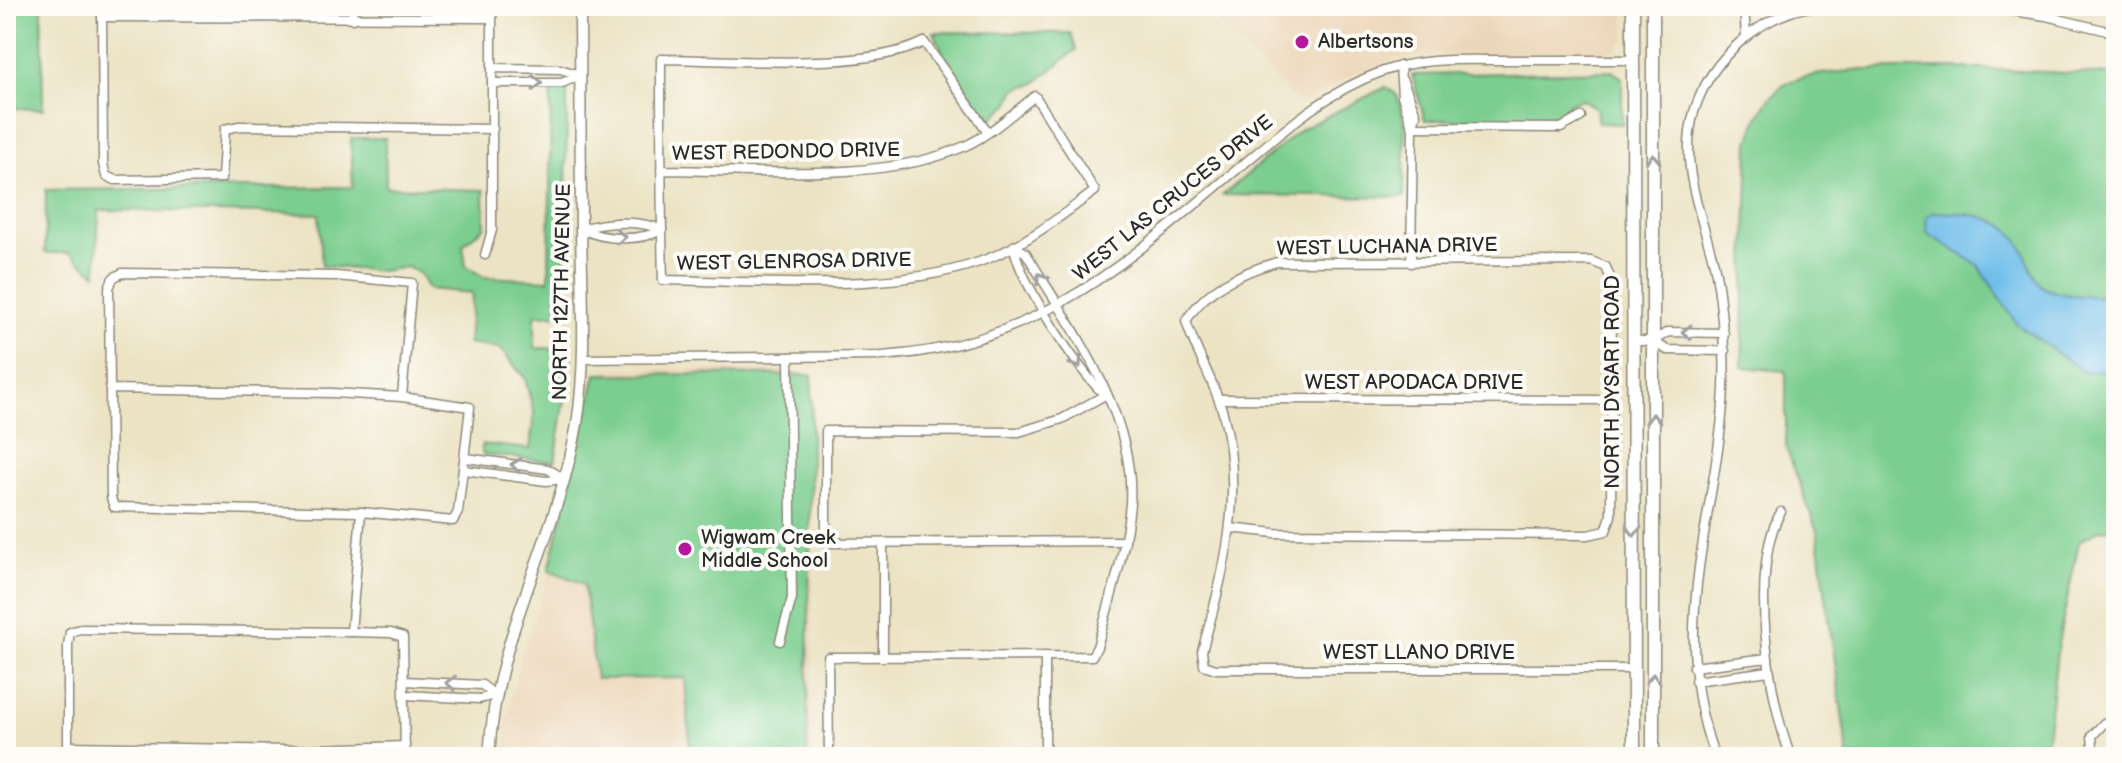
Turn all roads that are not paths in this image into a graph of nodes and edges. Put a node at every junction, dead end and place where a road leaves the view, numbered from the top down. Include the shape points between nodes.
1 (102, 6) edge
2 (352, 6) edge
3 (492, 6) edge
4 (580, 6) edge
5 (1633, 6) edge
6 (1653, 6) edge
7 (1744, 6) edge
8 (1815, 6) edge
9 (1978, 6) edge
10 (2019, 9) edge
11 (102, 17) junction
12 (492, 18) junction
13 (353, 19) junction
14 (2116, 33) edge
15 (1746, 37) junction
16 (1653, 59) junction
17 (1633, 60) junction
18 (1400, 66) junction
19 (492, 68) junction
20 (581, 75) junction
21 (492, 83) junction
22 (1581, 117) dead end
23 (1413, 127) junction
24 (493, 129) junction
25 (988, 132) junction
26 (661, 170) junction
27 (1095, 191) joint
28 (581, 229) junction
29 (662, 230) junction
30 (1014, 246) junction
31 (485, 255) dead end
32 (1411, 263) junction
33 (1057, 306) junction
34 (1046, 312) junction
35 (1724, 333) junction
36 (1633, 341) junction
37 (1653, 341) junction
38 (1725, 351) junction
39 (789, 357) junction
40 (582, 359) junction
41 (110, 389) junction
42 (1105, 395) junction
43 (402, 397) junction
44 (1219, 399) junction
45 (1610, 400) junction
46 (466, 458) junction
47 (464, 470) junction
48 (564, 479) junction
49 (361, 512) junction
50 (1781, 512) dead end
51 (1230, 528) junction
52 (1125, 541) junction
53 (883, 543) junction
54 (351, 632) junction
55 (780, 641) dead end
56 (1045, 656) junction
57 (883, 657) junction
58 (1768, 658) junction
59 (1693, 667) junction
60 (1634, 669) junction
61 (1769, 671) junction
62 (405, 681) junction
63 (1695, 681) junction
64 (405, 695) junction
65 (495, 695) junction
66 (2116, 722) edge
67 (68, 746) junction
68 (405, 746) junction
69 (68, 757) edge
70 (405, 757) edge
71 (489, 757) edge
72 (829, 757) edge
73 (1045, 757) edge
74 (1634, 757) edge
75 (1653, 757) edge
76 (1715, 757) edge
77 (1791, 757) edge
78 (2094, 757) edge

1 - 11 street
2 - 13 street
3 - 12 street
4 - 20 street, NORTH 127TH AVENUE
5 - 17 main road, NORTH DYSART ROAD
6 - 16 main road, NORTH DYSART ROAD
7 - 15 street
8 - 15 street via 1782,15
9 - 10 street
10 - 14 street
11 - 13 street
11 - 24 street via 106,176 115,180 222,178 225,129
12 - 13 street
12 - 19 street
15 - 35 street via 1722,60 1702,92 1689,140 1689,176 1714,265
16 - 17 main road
37 -> 16 main road, NORTH DYSART ROAD
17 - 18 street, WEST LAS CRUCES DRIVE via 1440,60
17 - 36 main road, NORTH DYSART ROAD
18 - 23 street
18 - 33 street, WEST LAS CRUCES DRIVE via 1328,95 1120,265
19 - 20 street via 560,69
19 - 21 street
21 -> 20 street via 562,83
20 - 28 street, NORTH 127TH AVENUE
21 - 24 street
22 - 23 street via 1561,128
23 - 32 street
24 - 31 street via 492,230
25 - 26 street, WEST REDONDO DRIVE via 938,158 899,168
25 - 26 street via 924,42 902,53 866,59 661,59
25 - 27 street, WEST REDONDO DRIVE via 1035,96
26 - 29 street
27 - 30 street, WEST GLENROSA DRIVE
28 - 29 street, WEST GLENROSA DRIVE via 597,237 647,237
28 - 40 street, NORTH 127TH AVENUE
29 - 30 street, WEST GLENROSA DRIVE via 663,280 883,281 940,274
33 -> 30 street via 1026,253
30 - 34 street via 1016,262
32 - 44 street, WEST LUCHANA DRIVE via 1277,262 1241,273 1209,295 1186,321
32 - 45 street, WEST LUCHANA DRIVE via 1591,261 1606,267 1612,283
33 - 34 street, WEST LAS CRUCES DRIVE
33 - 42 street via 1099,371
34 - 39 street, WEST LAS CRUCES DRIVE via 949,348 881,356
34 -> 42 street via 1089,382
35 -> 37 street via 1668,332
35 - 38 street
36 - 37 street
36 -> 60 main road, NORTH DYSART ROAD
37 - 38 street via 1667,350
75 -> 37 main road, NORTH DYSART ROAD
38 - 59 street via 1719,441 1692,613
39 - 40 street, WEST LAS CRUCES DRIVE
39 - 55 street via 792,598
40 - 48 street, NORTH 127TH AVENUE
41 - 43 street
41 - 43 street via 109,288 122,273 336,276 412,283
41 - 49 street via 114,507
42 - 52 street via 1127,461
42 - 53 street via 1062,419 1019,432 826,431 826,543
43 - 46 street via 470,407
44 - 45 street, WEST APODACA DRIVE
44 - 51 street via 1231,465
45 - 51 street via 1611,516 1606,531 1275,533
46 - 47 street
48 -> 46 street via 548,469
47 - 48 street
47 - 49 street via 453,521
48 - 65 street, NORTH 127TH AVENUE via 515,617
49 - 54 street
50 - 58 street via 1769,531
51 - 60 street, WEST LLANO DRIVE via 1202,651 1204,665
52 - 53 street
52 - 56 street via 1092,656
53 - 57 street
54 - 62 street via 403,637
54 - 67 street via 70,632
56 - 57 street
56 - 73 street
57 - 72 street via 828,657
58 - 59 street
58 - 61 street
59 - 63 street
60 - 74 main road, NORTH DYSART ROAD
61 - 63 street
61 - 77 street
62 - 64 street
65 -> 62 street via 482,685
63 - 76 street
64 - 65 street
64 - 68 street
65 - 71 street, NORTH 127TH AVENUE
66 - 78 street via 2104,723 2092,736
67 - 68 street
67 - 69 street
68 - 70 street

